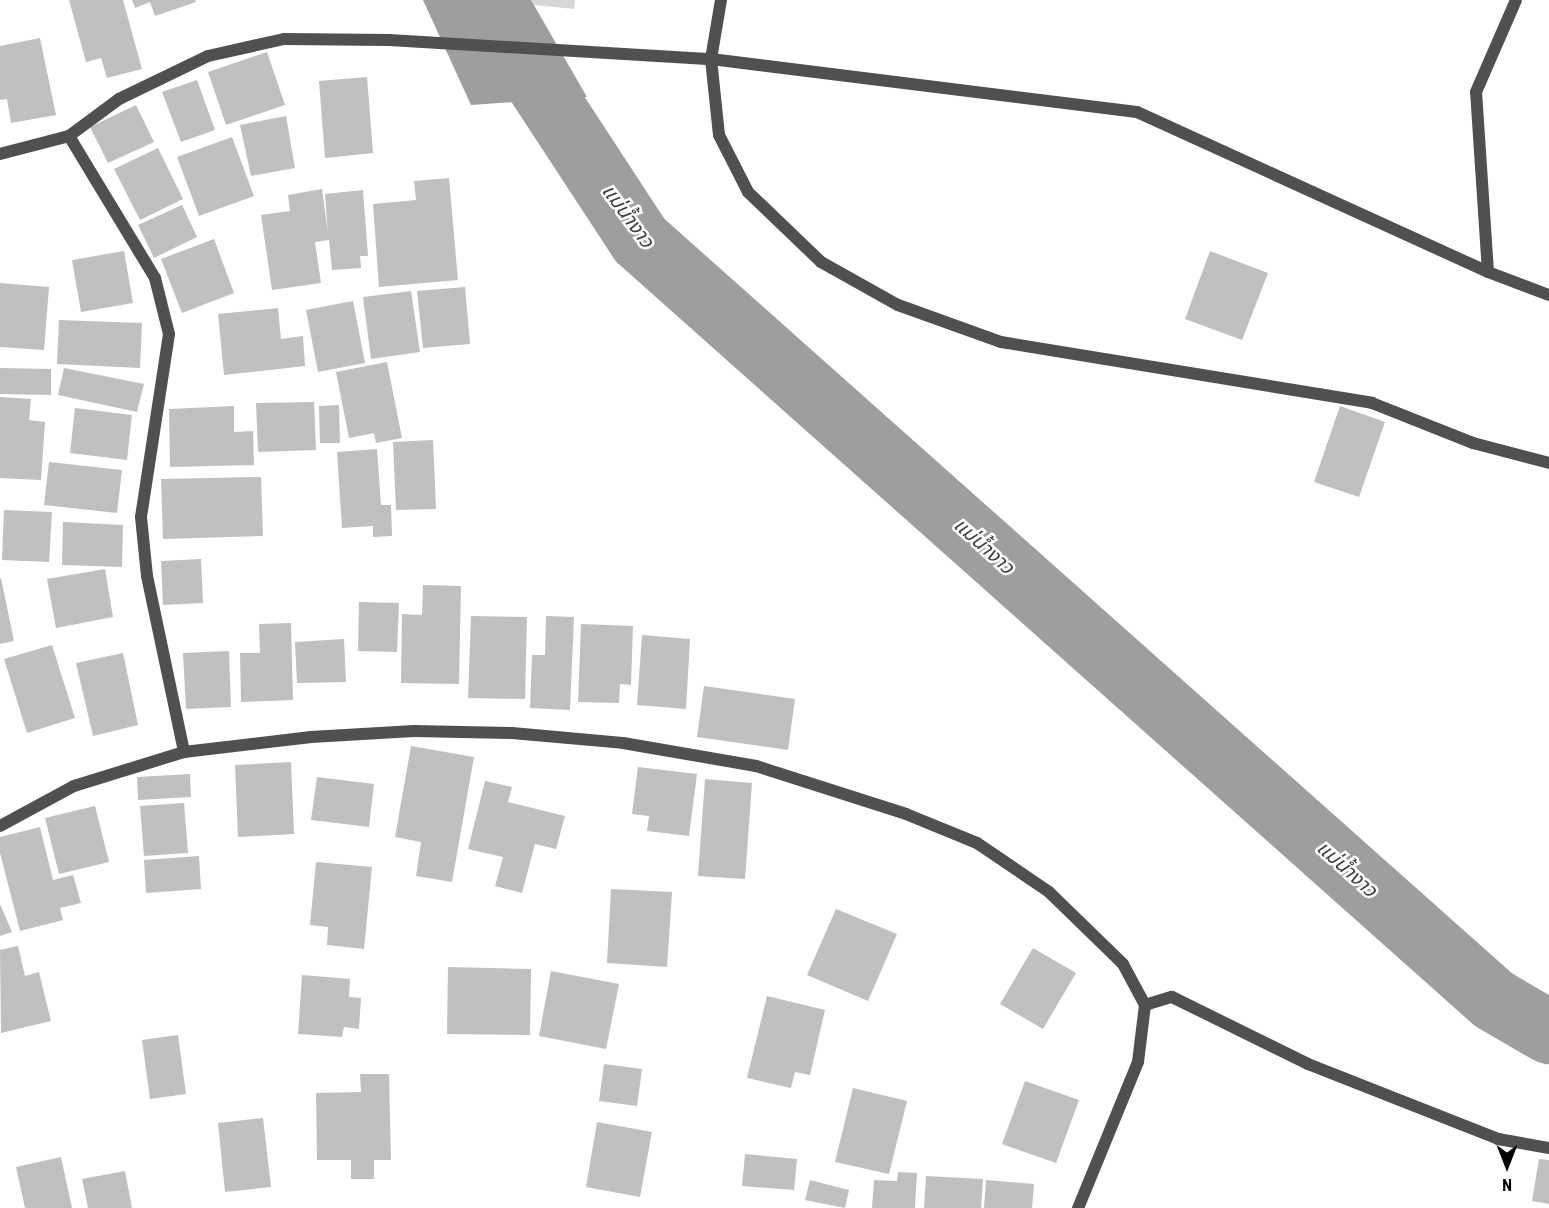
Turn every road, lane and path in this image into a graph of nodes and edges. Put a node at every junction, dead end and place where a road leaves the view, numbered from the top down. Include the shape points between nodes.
1 (721, 0) edge
2 (1516, 0) edge
3 (711, 59) junction
4 (69, 136) junction
5 (0, 154) edge
6 (1488, 272) junction
7 (1549, 295) edge
8 (1549, 463) edge
9 (184, 752) junction
10 (0, 826) edge
11 (1145, 1005) junction
12 (1549, 1148) edge
13 (1078, 1208) edge

1 - 3 street
2 - 6 street via 1476,92
3 - 4 street via 390,40 284,39 208,56 119,99
3 - 6 street via 1137,112
3 - 8 street via 720,135 748,192 821,262 898,305 1001,342 1372,403 1473,443
4 - 5 street
4 - 9 street via 155,278 169,334 141,518 147,576
6 - 7 street
9 - 10 street via 74,786
9 - 11 street via 311,737 447,732 622,743 756,766 906,814 977,843 1057,900 1123,964
11 - 12 street via 1172,997 1308,1064 1498,1139
11 - 13 street via 1138,1062

